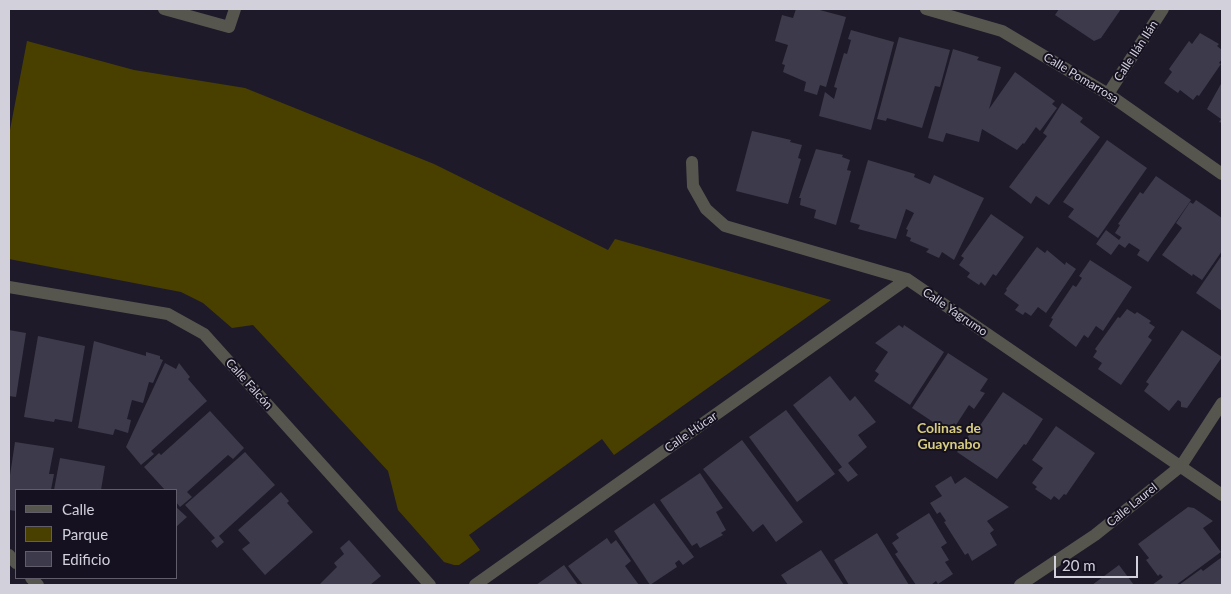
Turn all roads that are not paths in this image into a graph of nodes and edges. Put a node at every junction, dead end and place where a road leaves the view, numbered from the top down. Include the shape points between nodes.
1 (164, 9) edge
2 (235, 9) edge
3 (926, 9) edge
4 (1163, 9) edge
5 (1108, 94) junction
6 (692, 162) dead end
7 (1222, 174) edge
8 (907, 279) junction
9 (9, 287) edge
10 (1222, 403) edge
11 (1181, 466) junction
12 (1222, 494) edge
13 (430, 585) edge
14 (475, 585) edge
15 (1020, 585) edge

1 - 2 street via 229,26
3 - 5 street, Calle Pomarrosa via 1002,31
4 - 5 street, Calle Ilán Ilán
5 - 7 street, Calle Pomarrosa
6 - 8 street, Calle Yagrumo via 693,186 706,208 726,226
8 - 11 street, Calle Yagrumo
8 - 14 street, Calle Húcar
9 - 13 street, Calle Falcón via 168,314 204,334
10 - 11 street, Calle Laurel
11 - 12 street, Calle Yagrumo
11 - 15 street, Calle Laurel via 1095,535

